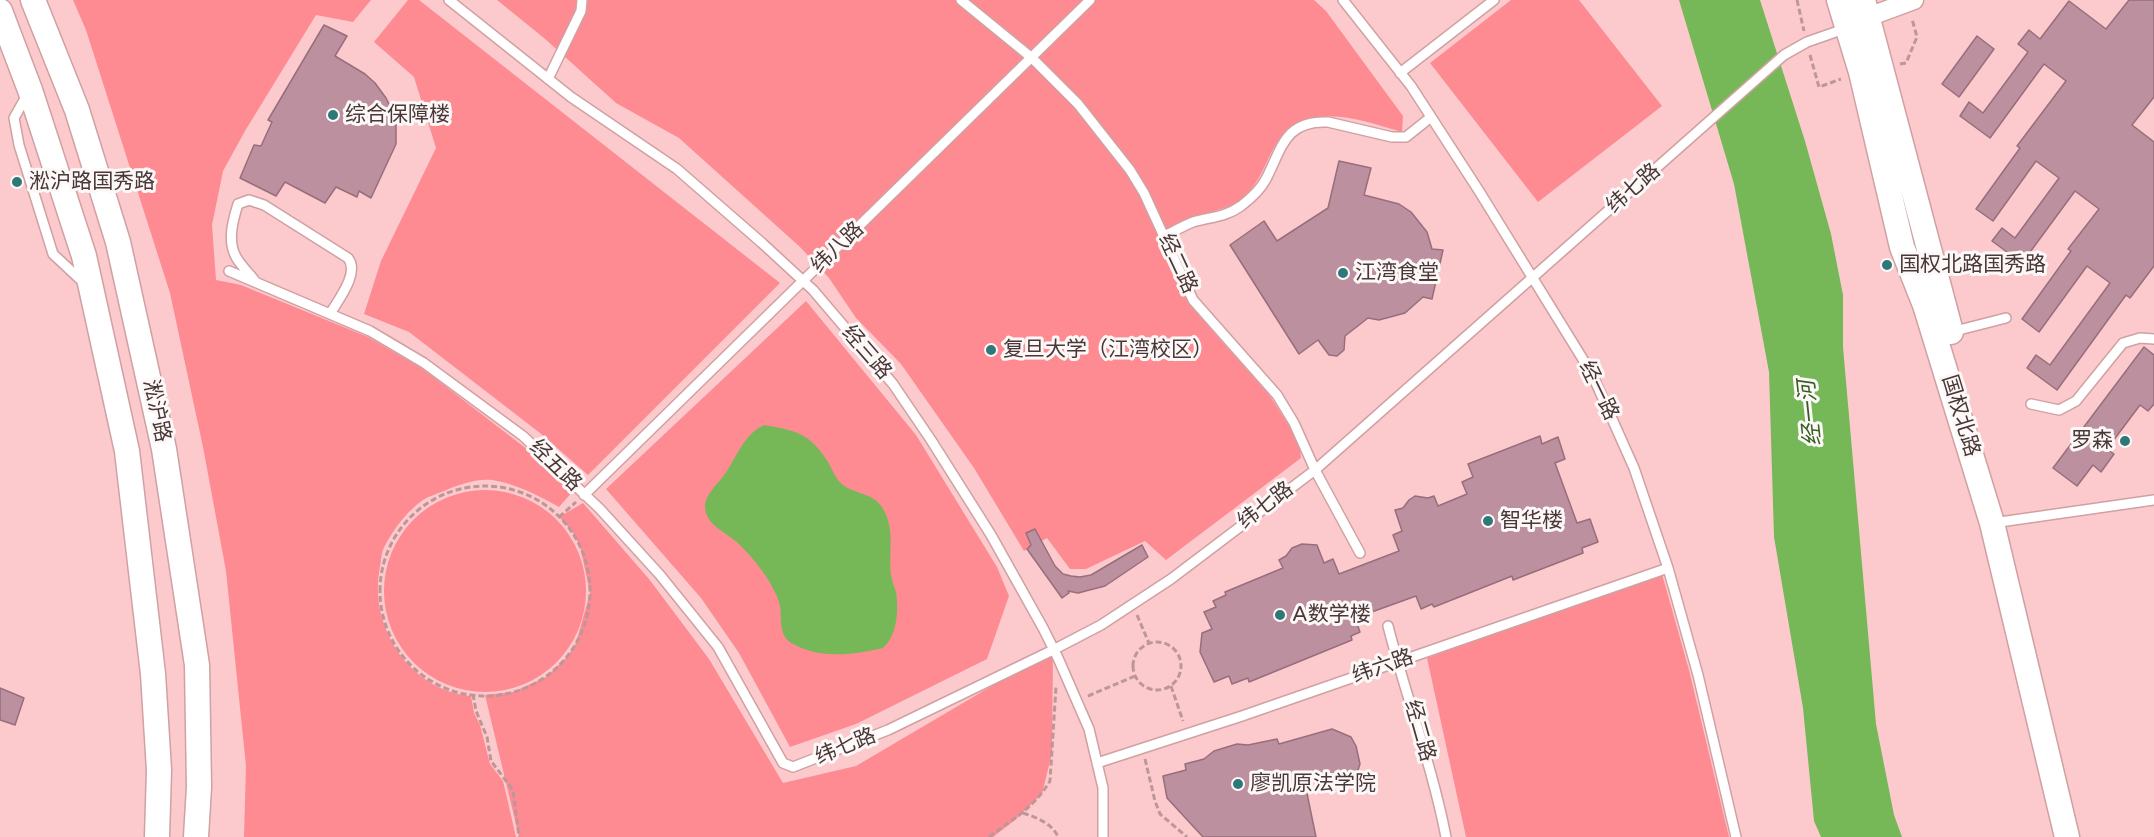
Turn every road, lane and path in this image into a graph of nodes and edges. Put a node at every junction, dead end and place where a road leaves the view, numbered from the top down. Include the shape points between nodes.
1 (33, 0) edge
2 (449, 0) edge
3 (582, 0) edge
4 (961, 0) edge
5 (1090, 0) edge
6 (1343, 0) edge
7 (1494, 0) edge
8 (1839, 0) edge
9 (1914, 0) edge
10 (1866, 8) edge
11 (0, 11) edge
12 (1847, 28) junction
13 (1032, 58) junction
14 (1400, 73) junction
15 (548, 79) junction
16 (1431, 117) junction
17 (1164, 237) junction
18 (229, 271) dead end
19 (1533, 277) junction
20 (804, 281) junction
21 (256, 283) junction
22 (330, 314) junction
23 (2006, 318) dead end
24 (1951, 332) junction
25 (2154, 339) edge
26 (2031, 404) dead end
27 (1315, 470) junction
28 (584, 495) junction
29 (2154, 500) edge
30 (559, 517) junction
31 (2000, 522) junction
32 (1360, 553) dead end
33 (1668, 568) junction
34 (1132, 604) junction
35 (1388, 626) dead end
36 (1149, 643) junction
37 (1055, 654) junction
38 (1397, 663) junction
39 (1135, 676) junction
40 (1171, 686) junction
41 (473, 694) junction
42 (1076, 701) junction
43 (1187, 734) junction
44 (1142, 749) junction
45 (1097, 763) junction
46 (788, 767) joint
47 (1023, 813) junction
48 (157, 837) edge
49 (196, 837) edge
50 (519, 837) edge
51 (989, 837) edge
52 (1058, 837) edge
53 (1103, 837) edge
54 (1187, 837) edge
55 (1446, 837) edge
56 (1736, 837) edge
57 (2067, 837) edge
58 (2081, 837) edge

1 - 49 main road, 淞沪路 via 76,110 118,242 164,449 197,664
2 - 15 lane, 经三路
3 - 15 lane via 581,11
4 - 13 lane, 经二路
5 - 13 lane, 纬八路
6 - 14 lane, 经一路
7 - 14 lane
8 - 12 main road, 国权北路
9 - 10 street
10 - 12 street
10 - 24 main road, 国权北路
11 - 48 main road, 淞沪路 via 84,256 127,451 153,674 159,771
12 - 19 lane, 纬七路 via 1784,55
12 - 31 main road, 国权北路 via 1902,247 1926,305
13 - 17 lane, 经二路 via 1078,104 1130,170
13 - 20 lane, 纬八路
14 - 16 lane, 经一路
15 - 20 lane, 经三路 via 677,169
16 - 17 lane via 1406,137 1328,122 1307,124 1284,141 1265,181 1239,208 1193,222
16 - 19 lane, 经一路
17 - 27 lane, 经二路 via 1193,300 1276,395 1294,423
18 - 21 lane, 经五路
19 - 27 lane, 纬七路
19 - 33 lane, 经一路 via 1592,374 1634,468
20 - 28 lane, 纬八路
20 - 37 lane, 经三路 via 893,384 931,440 991,535
21 - 22 lane, 经五路
21 - 22 lane via 236,257 232,239 238,204 249,200 264,205 352,262 348,283
22 - 28 lane, 经五路 via 370,331 424,363 523,436
23 - 24 lane
24 - 31 main road, 国权北路
25 - 26 lane via 2123,343 2076,401 2059,410
27 - 32 lane, 经二路
27 - 34 lane, 纬七路
28 - 30 path
28 - 46 lane, 经五路 via 660,575 718,647
29 - 31 lane
30 - 41 path via 580,546 590,593 588,612 576,643 567,657 531,686 513,692
30 - 41 path via 522,492 484,486 465,489 439,497 419,510 387,553 380,594 382,616 393,640 409,663 426,677 442,687
31 - 57 main road, 国权北路
31 - 58 main road, 国权北路
33 - 38 lane, 纬六路
33 - 56 lane, 经一路
34 - 36 path
34 - 37 lane, 纬七路
35 - 38 lane, 经二路
36 - 39 path via 1133,661
36 - 40 path via 1169,645 1179,658 1180,673
37 - 42 lane, 经三路
37 - 46 lane, 纬七路 via 888,730
37 - 47 path via 1050,781
38 - 43 lane, 纬六路
38 - 55 lane, 经二路 via 1438,797
39 - 40 path via 1146,688 1158,691
39 - 42 path
40 - 43 path
41 - 50 path via 491,761 513,790
42 - 45 lane, 经三路 via 1089,729
43 - 44 lane, 纬六路
44 - 45 lane, 纬六路
44 - 54 path via 1160,813
45 - 53 lane, 经三路 via 1103,788
47 - 51 path
47 - 52 path via 1043,821

